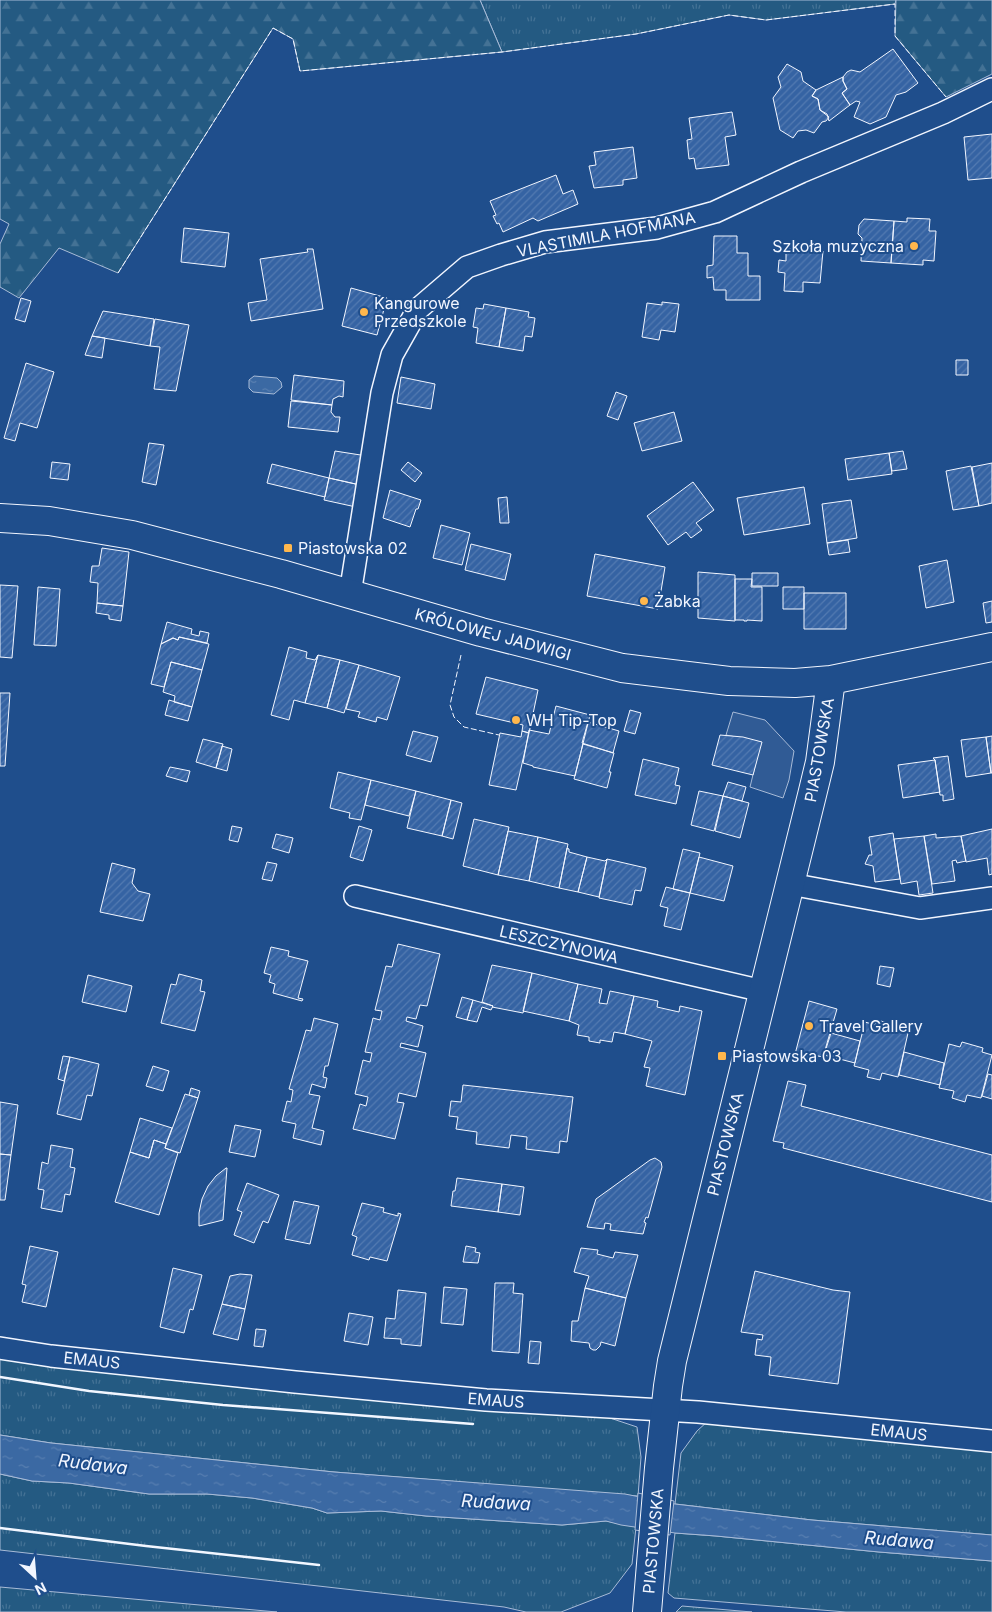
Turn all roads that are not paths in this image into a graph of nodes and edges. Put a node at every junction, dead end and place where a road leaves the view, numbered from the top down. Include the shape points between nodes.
1 (992, 89) edge
2 (0, 518) edge
3 (350, 594) junction
4 (992, 647) edge
5 (831, 680) junction
6 (790, 884) junction
7 (355, 896) dead end
8 (992, 898) edge
9 (764, 991) junction
10 (0, 1348) edge
11 (665, 1410) junction
12 (992, 1441) edge
13 (647, 1612) edge

1 - 3 street, VLASTIMILA HOFMANA via 715,212 657,228 544,242 466,267 418,309 392,355 382,393
2 - 3 street, KRÓLOWEJ JADWIGI via 132,535
3 - 5 street, KRÓLOWEJ JADWIGI via 622,668 761,683
4 - 5 street, KRÓLOWEJ JADWIGI
5 - 6 street, PIASTOWSKA via 820,762
6 - 8 street via 920,908
6 - 9 street, PIASTOWSKA
7 - 9 street, LESZCZYNOWA
9 - 11 street, PIASTOWSKA via 682,1314
10 - 11 street, EMAUS via 410,1393
11 - 12 street, EMAUS
11 - 13 street, PIASTOWSKA

